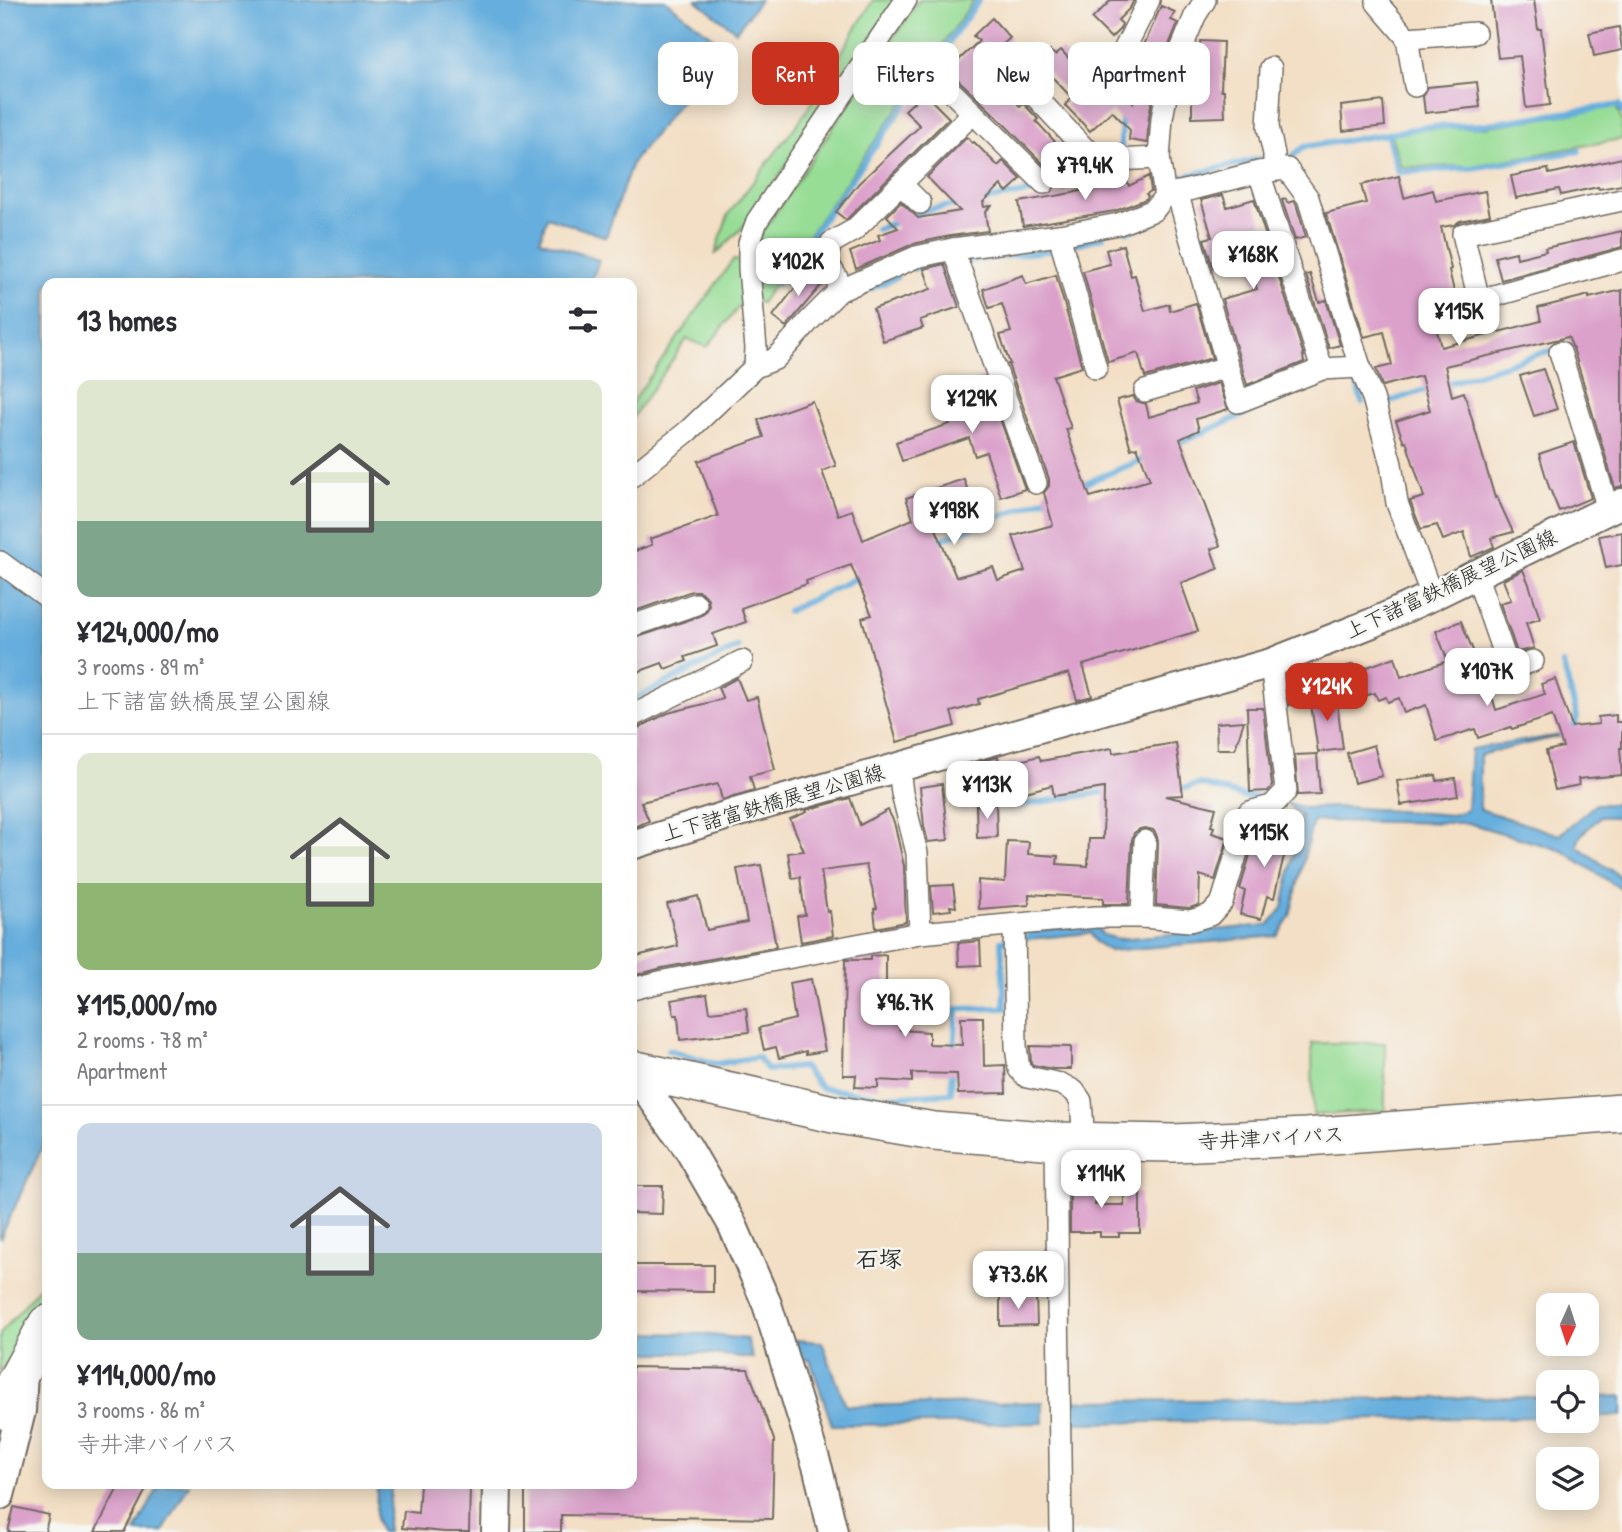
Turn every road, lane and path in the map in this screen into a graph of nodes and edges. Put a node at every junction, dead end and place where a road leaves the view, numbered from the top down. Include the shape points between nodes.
1 (906, 0) edge
2 (1149, 0) edge
3 (1205, 0) edge
4 (1377, 0) edge
5 (1475, 33) dead end
6 (1407, 38) junction
7 (1128, 42) edge
8 (1184, 42) edge
9 (1271, 68) dead end
10 (1415, 86) dead end
11 (959, 99) edge
12 (1043, 105) edge
13 (1164, 105) edge
14 (974, 113) junction
15 (1159, 158) junction
16 (1269, 165) junction
17 (1044, 183) dead end
18 (901, 184) junction
19 (1171, 194) junction
20 (1622, 200) edge
21 (920, 203) dead end
22 (1061, 245) junction
23 (956, 257) junction
24 (1622, 260) edge
25 (839, 291) junction
26 (1560, 352) dead end
27 (755, 367) junction
28 (1227, 367) junction
29 (1360, 367) junction
30 (1096, 368) dead end
31 (1322, 369) junction
32 (1145, 391) dead end
33 (637, 472) edge
34 (1036, 484) dead end
35 (1615, 506) edge
36 (0, 562) edge
37 (1476, 574) junction
38 (42, 593) edge
39 (1432, 596) junction
40 (695, 604) dead end
41 (637, 624) edge
42 (743, 661) dead end
43 (1533, 661) dead end
44 (1271, 663) junction
45 (1509, 669) junction
46 (1487, 676) dead end
47 (637, 714) edge
48 (899, 768) junction
49 (1145, 841) dead end
50 (637, 843) edge
51 (1142, 917) junction
52 (1014, 925) junction
53 (920, 933) junction
54 (637, 988) edge
55 (637, 1071) edge
56 (637, 1077) edge
57 (1622, 1113) edge
58 (1070, 1142) junction
59 (42, 1333) edge
60 (24, 1365) junction
61 (0, 1410) edge
62 (497, 1489) edge
63 (0, 1495) edge
64 (496, 1532) edge
65 (833, 1532) edge
66 (1061, 1532) edge

1 - 27 street via 757,221 749,243
2 - 7 street
3 - 8 street
4 - 6 street
5 - 6 street
6 - 10 street
9 - 16 street
11 - 14 street
12 - 15 street via 1098,158
13 - 15 street
14 - 17 street
14 - 18 street
15 - 19 street
16 - 19 street
16 - 29 street via 1287,169 1308,198
16 - 31 street
18 - 21 street
18 - 25 street via 854,230 831,243 826,260
19 - 22 street via 1154,209
19 - 28 street
20 - 24 street via 1463,234 1479,300
22 - 23 street
22 - 30 street
23 - 25 street via 916,257
23 - 34 street
25 - 27 street via 775,359
26 - 35 street
27 - 33 street
28 - 31 street via 1238,402
28 - 32 street
29 - 31 street
29 - 39 street via 1391,464 1397,503
35 - 37 street, 上下諸富鉄橋展望公園線
36 - 38 street
37 - 39 street, 上下諸富鉄橋展望公園線
37 - 45 street
39 - 44 street, 上下諸富鉄橋展望公園線
40 - 41 street
42 - 47 street
43 - 45 street
44 - 48 street, 上下諸富鉄橋展望公園線
44 - 51 street via 1286,791 1272,806 1250,812 1222,902 1210,915 1190,921
45 - 46 street
48 - 50 street, 上下諸富鉄橋展望公園線
48 - 53 street via 917,853
49 - 51 street
51 - 52 street
52 - 53 street
52 - 58 street via 1019,1069 1027,1077 1061,1084 1081,1101
53 - 54 street
55 - 58 highway, 寺井津バイパス via 934,1131
56 - 65 street via 688,1148 732,1224 767,1304
57 - 58 highway, 寺井津バイパス via 1306,1137
58 - 66 street
59 - 60 highway
60 - 61 highway
60 - 63 street via 21,1411
62 - 64 street

